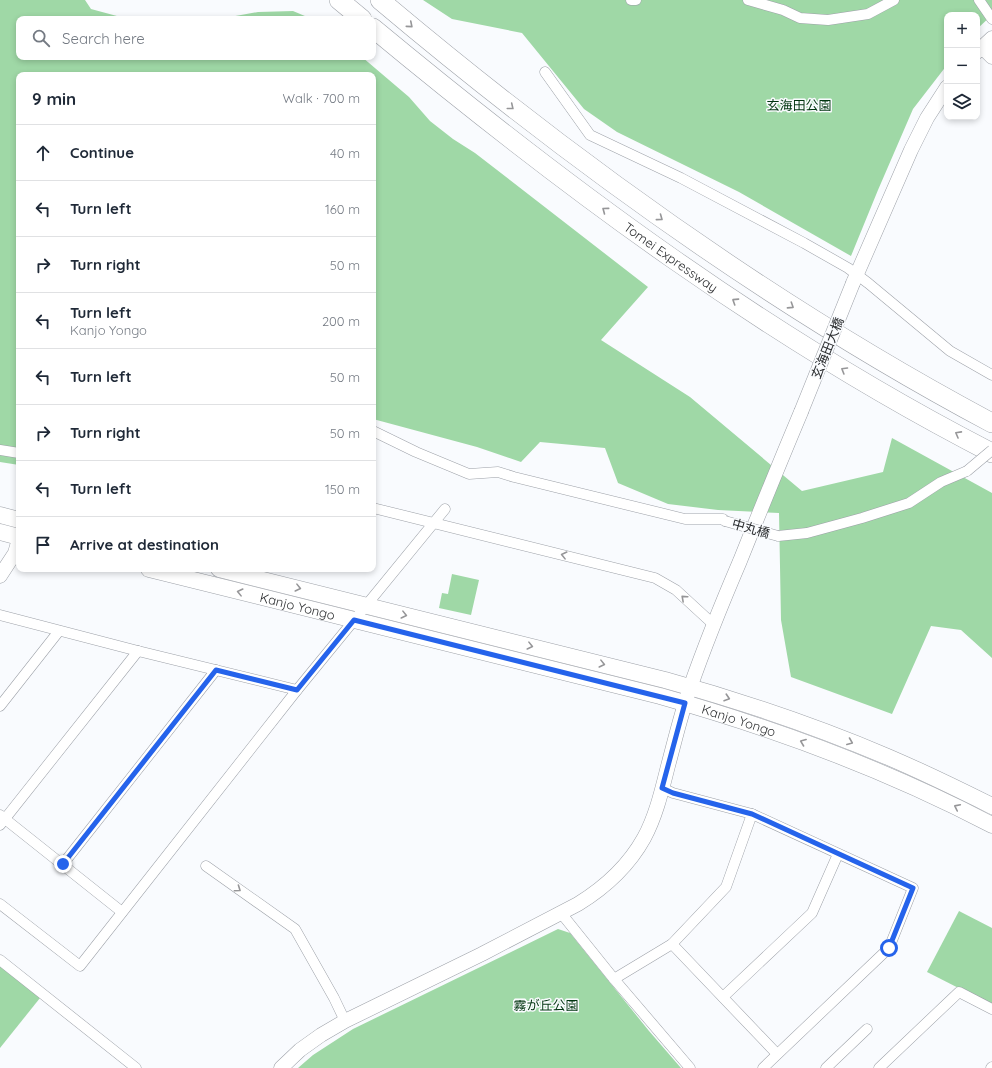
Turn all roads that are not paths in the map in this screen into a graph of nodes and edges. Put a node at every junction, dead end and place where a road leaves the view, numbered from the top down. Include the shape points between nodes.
1 (339, 0) edge
2 (380, 0) edge
3 (631, 0) edge
4 (636, 0) edge
5 (748, 0) edge
6 (894, 0) edge
7 (979, 0) edge
8 (358, 16) edge
9 (992, 19) edge
10 (376, 30) edge
11 (545, 72) dead end
12 (944, 92) edge
13 (855, 279) junction
14 (992, 375) edge
15 (992, 423) edge
16 (376, 432) edge
17 (0, 450) edge
18 (992, 451) edge
19 (16, 453) edge
20 (376, 509) edge
21 (445, 509) dead end
22 (0, 515) edge
23 (16, 519) edge
24 (433, 523) junction
25 (0, 532) edge
26 (16, 537) edge
27 (16, 549) edge
28 (161, 572) edge
29 (231, 572) edge
30 (0, 576) edge
31 (366, 605) junction
32 (0, 615) edge
33 (354, 620) junction
34 (713, 624) junction
35 (60, 631) junction
36 (138, 651) junction
37 (216, 670) junction
38 (690, 687) junction
39 (297, 690) junction
40 (685, 703) junction
41 (0, 706) edge
42 (662, 788) junction
43 (992, 806) edge
44 (752, 814) junction
45 (2, 820) edge
46 (992, 825) edge
47 (838, 854) junction
48 (63, 864) junction
49 (206, 866) dead end
50 (0, 904) edge
51 (122, 912) junction
52 (561, 913) junction
53 (672, 944) junction
54 (0, 960) edge
55 (614, 980) junction
56 (723, 997) junction
57 (992, 1009) edge
58 (345, 1021) junction
59 (867, 1029) dead end
60 (777, 1054) junction
61 (885, 1066) edge
62 (136, 1068) edge
63 (281, 1068) edge
64 (690, 1068) edge
65 (763, 1068) edge
66 (826, 1068) edge

1 - 8 highway
2 -> 15 highway, Tomei Expressway via 519,114 674,228 819,324
3 - 4 street
5 - 6 street via 800,18 828,20 868,14
7 - 9 street
18 -> 10 highway, Tomei Expressway via 879,391 795,341 709,284 526,151
11 - 13 street via 590,135 681,178 804,243
12 - 13 street, 玄海田大橋 via 911,150
13 - 14 street via 950,350
13 - 34 street, 玄海田大橋, bridge
16 - 18 street, 中丸橋, bridge via 467,478 498,472 685,519 723,519 778,536 807,533 909,503 941,482 967,471
17 - 19 street
20 - 24 street
21 - 24 street
22 - 23 main road
24 - 31 street
34 -> 24 street via 676,590 656,578
25 - 26 main road
27 - 30 street
33 -> 28 main road, Kanjo Yongo
29 -> 31 main road, Kanjo Yongo
31 - 33 street
31 -> 38 main road, Kanjo Yongo
32 - 35 street
33 - 39 street
33 - 40 main road, Kanjo Yongo
34 - 38 street, 玄海田大橋
35 - 36 street
35 - 41 street
36 - 37 street
36 - 45 street
37 - 39 street
37 - 48 street
38 - 40 street, 玄海田大橋
38 -> 43 main road, Kanjo Yongo via 803,724 888,757
39 - 51 street
40 - 42 street, 玄海田大橋
46 -> 40 main road, Kanjo Yongo via 883,773 794,739
42 - 44 street
42 - 52 street, 玄海田大橋 via 644,838 633,855 592,895
44 - 47 street
44 - 53 street via 726,887
45 - 48 street
47 - 56 street via 812,913
47 - 60 street via 913,888 889,948
48 - 51 street
49 -> 58 street via 294,929
50 - 51 street via 80,966
52 - 55 street
52 - 58 street, 玄海田大橋
53 - 55 street
53 - 56 street
54 - 62 street
55 - 64 street
56 - 60 street
57 - 61 street via 959,992
58 - 63 street, 玄海田大橋 via 300,1050
59 - 66 street
60 - 65 street

